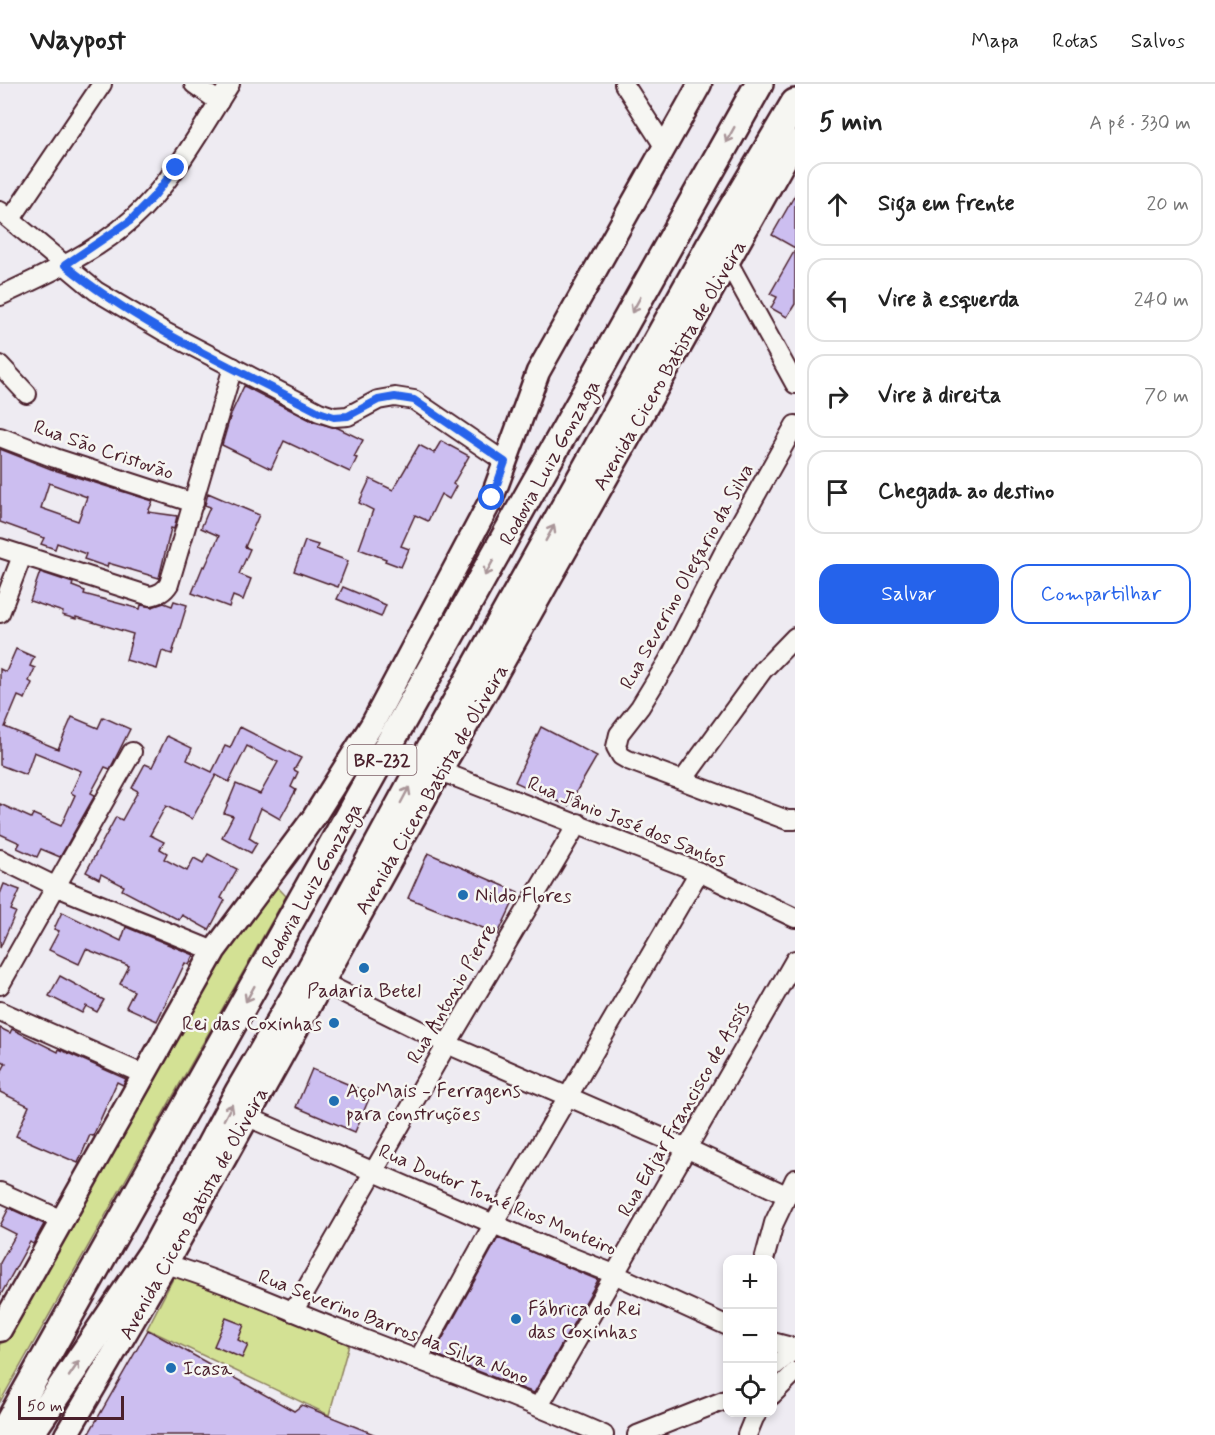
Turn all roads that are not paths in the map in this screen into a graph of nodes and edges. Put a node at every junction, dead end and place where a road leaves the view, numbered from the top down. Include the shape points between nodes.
1 (102, 84) edge
2 (194, 84) edge
3 (230, 84) edge
4 (624, 84) edge
5 (700, 84) edge
6 (759, 84) edge
7 (219, 102) junction
8 (795, 103) edge
9 (795, 142) edge
10 (664, 146) junction
11 (6, 215) edge
12 (728, 262) junction
13 (65, 265) junction
14 (0, 296) edge
15 (0, 365) edge
16 (233, 367) junction
17 (795, 384) edge
18 (27, 393) dead end
19 (795, 424) edge
20 (0, 437) edge
21 (505, 462) junction
22 (194, 503) junction
23 (0, 548) edge
24 (22, 556) junction
25 (0, 613) edge
26 (795, 637) edge
27 (132, 752) dead end
28 (440, 771) junction
29 (683, 780) junction
30 (795, 820) edge
31 (578, 823) junction
32 (0, 860) edge
33 (699, 872) junction
34 (57, 887) junction
35 (795, 918) edge
36 (214, 951) junction
37 (795, 960) edge
38 (322, 982) junction
39 (0, 985) edge
40 (0, 1011) edge
41 (447, 1044) junction
42 (145, 1075) junction
43 (569, 1096) junction
44 (248, 1117) junction
45 (686, 1148) junction
46 (375, 1171) junction
47 (790, 1187) edge
48 (0, 1192) edge
49 (62, 1220) junction
50 (494, 1223) junction
51 (765, 1255) edge
52 (166, 1263) junction
53 (614, 1274) junction
54 (293, 1312) junction
55 (723, 1324) edge
56 (0, 1330) edge
57 (777, 1344) edge
58 (795, 1349) edge
59 (418, 1360) junction
60 (777, 1364) edge
61 (795, 1372) edge
62 (777, 1390) edge
63 (723, 1401) edge
64 (539, 1406) junction
65 (754, 1417) edge
66 (2, 1435) edge
67 (29, 1435) edge
68 (66, 1435) edge
69 (604, 1435) edge
70 (637, 1435) edge
71 (747, 1435) edge

1 - 11 street
2 - 7 street
3 - 7 street
4 - 10 street
5 - 10 main road
6 -> 66 highway, Rodovia Luiz Gonzaga / BR-232
7 - 13 street via 154,196 130,221
67 -> 8 highway, Rodovia Luiz Gonzaga / BR-232 via 155,1249 709,248
9 - 12 main road, Avenida Cicero Batista de Oliveira
10 - 21 main road via 538,372
11 - 13 street
12 - 17 street
12 - 28 main road, Avenida Cicero Batista de Oliveira
13 - 14 street
13 - 16 street via 96,291
15 - 18 street
16 - 21 street via 334,417 348,416 378,400 414,400
16 - 22 street
19 - 29 street, Rua Severino Olegario da Silva via 668,661 619,734 616,747 621,756
20 - 22 street, Rua São Cristovão
21 - 36 main road via 492,498 373,723 314,817
22 - 24 street via 169,584 165,591 150,596
23 - 24 street
24 - 25 street
26 - 29 street via 763,670
27 - 34 street
28 - 31 street, Rua Jânio José dos Santos
28 - 38 main road, Avenida Cicero Batista de Oliveira
29 - 30 street
31 - 33 street, Rua Jânio José dos Santos
31 - 41 street, Rua Antonio Pierre
32 - 34 street
33 - 35 street, Rua Jânio José dos Santos
33 - 43 street
34 - 36 street
34 - 39 street
36 - 42 main road
37 - 45 street, Rua Edjar Francisco de Assis
38 - 41 street
38 - 44 main road, Avenida Cicero Batista de Oliveira
40 - 42 street
41 - 43 street
41 - 46 street, Rua Antonio Pierre
42 - 49 main road
43 - 45 street
43 - 50 street
44 - 46 street, Rua Doutor Tomé Rios Monteiro
44 - 52 main road, Avenida Cicero Batista de Oliveira
45 - 47 street
45 - 53 street, Rua Edjar Francisco de Assis
46 - 50 street, Rua Doutor Tomé Rios Monteiro
46 - 54 street, Rua Antonio Pierre
47 - 51 street
48 - 49 street
49 - 56 main road
50 - 53 street, Rua Doutor Tomé Rios Monteiro
50 - 59 street
52 - 54 street, Rua Severino Barros da Silva Nono
52 - 68 main road, Avenida Cicero Batista de Oliveira
53 - 55 street, Rua Doutor Tomé Rios Monteiro
53 - 64 street, Rua Edjar Francisco de Assis
54 - 59 street, Rua Severino Barros da Silva Nono
57 - 58 street
58 - 60 street
59 - 64 street, Rua Severino Barros da Silva Nono
61 - 62 street
63 - 70 street
64 - 69 street, Rua Severino Barros da Silva Nono
65 - 71 street

